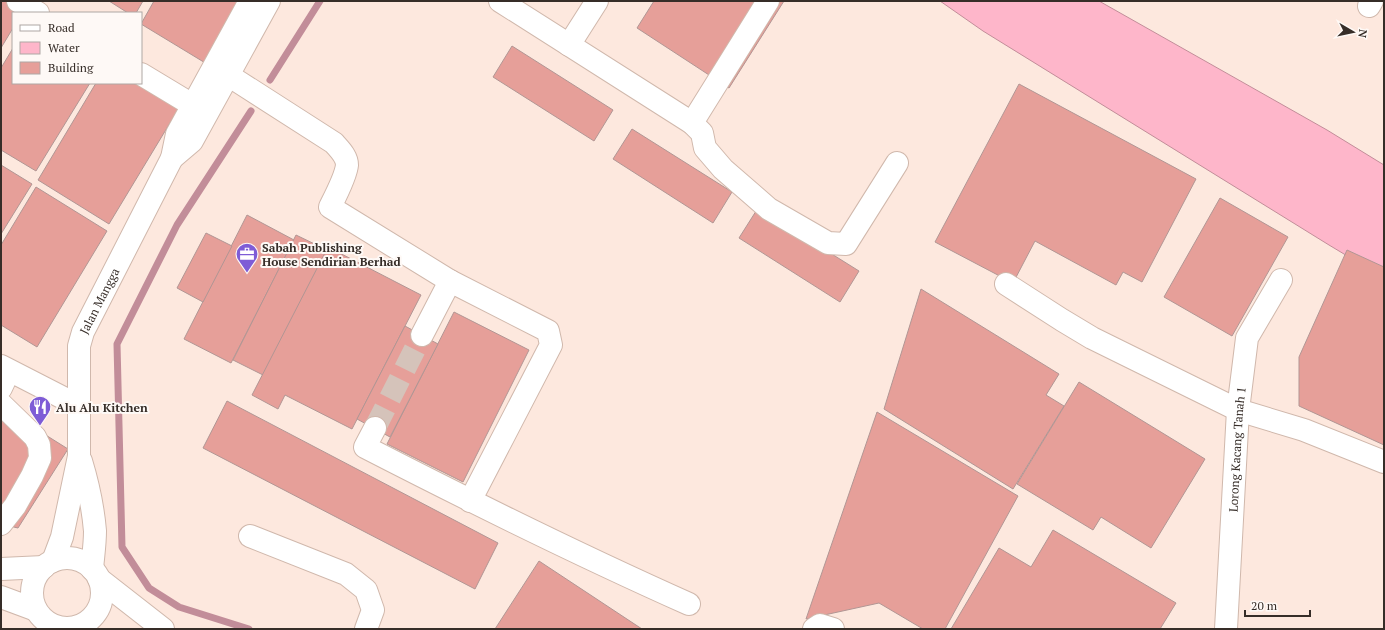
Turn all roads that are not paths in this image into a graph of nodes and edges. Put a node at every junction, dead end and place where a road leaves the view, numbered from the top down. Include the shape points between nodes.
1 (18, 1) edge
2 (269, 1) edge
3 (500, 1) edge
4 (597, 1) edge
5 (768, 1) edge
6 (249, 2) edge
7 (36, 12) edge
8 (569, 45) junction
9 (142, 75) edge
10 (228, 76) junction
11 (200, 110) junction
12 (692, 122) junction
13 (897, 163) dead end
14 (1281, 280) dead end
15 (450, 281) junction
16 (1006, 284) dead end
17 (422, 336) tunnel mouth
18 (4, 375) edge
19 (1, 404) edge
20 (80, 406) junction
21 (1238, 410) junction
22 (375, 428) tunnel mouth
23 (79, 456) junction
24 (1384, 462) edge
25 (470, 501) junction
26 (1, 524) edge
27 (250, 536) dead end
28 (48, 564) junction
29 (1, 568) edge
30 (96, 574) junction
31 (1, 597) edge
32 (689, 604) dead end
33 (36, 610) junction
34 (70, 629) edge
35 (163, 629) edge
36 (366, 629) edge
37 (814, 629) edge
38 (833, 629) edge
39 (1226, 629) edge

1 - 7 street
2 - 10 street, Jalan Mangga
3 - 8 street
4 - 8 street
5 - 12 street
6 - 11 street, Jalan Mangga
8 - 12 street
9 - 11 street
10 - 11 street, Jalan Mangga
10 - 15 street via 334,143 342,151 347,165 330,207
11 - 20 street, Jalan Mangga via 178,134 172,158 84,332 79,346
12 - 13 street via 702,133 705,148 723,169 769,209 828,243 846,244
14 - 21 street, Lorong Kacang Tanah 1 via 1247,338
15 - 17 street
15 - 25 street via 548,331 551,344
16 - 21 street via 1092,338
18 - 20 street
19 - 26 street via 35,437 39,445 40,458 15,506
20 - 23 street, Jalan Mangga
21 - 24 street via 1304,430
21 - 39 street, Lorong Kacang Tanah 1
22 - 25 street via 365,447
23 - 28 street, Jalan Mangga via 62,537
23 - 30 street, Jalan Mangga via 92,507
25 - 32 street via 620,574
27 - 36 street via 346,574 366,590 373,610
28 - 29 street
28 - 30 street via 63,559 74,559 84,563
28 - 33 street via 37,576 33,587
30 - 34 street via 102,590 97,612 90,620
30 - 35 street
31 - 33 street
33 - 34 street via 50,624
37 - 38 street via 820,625

